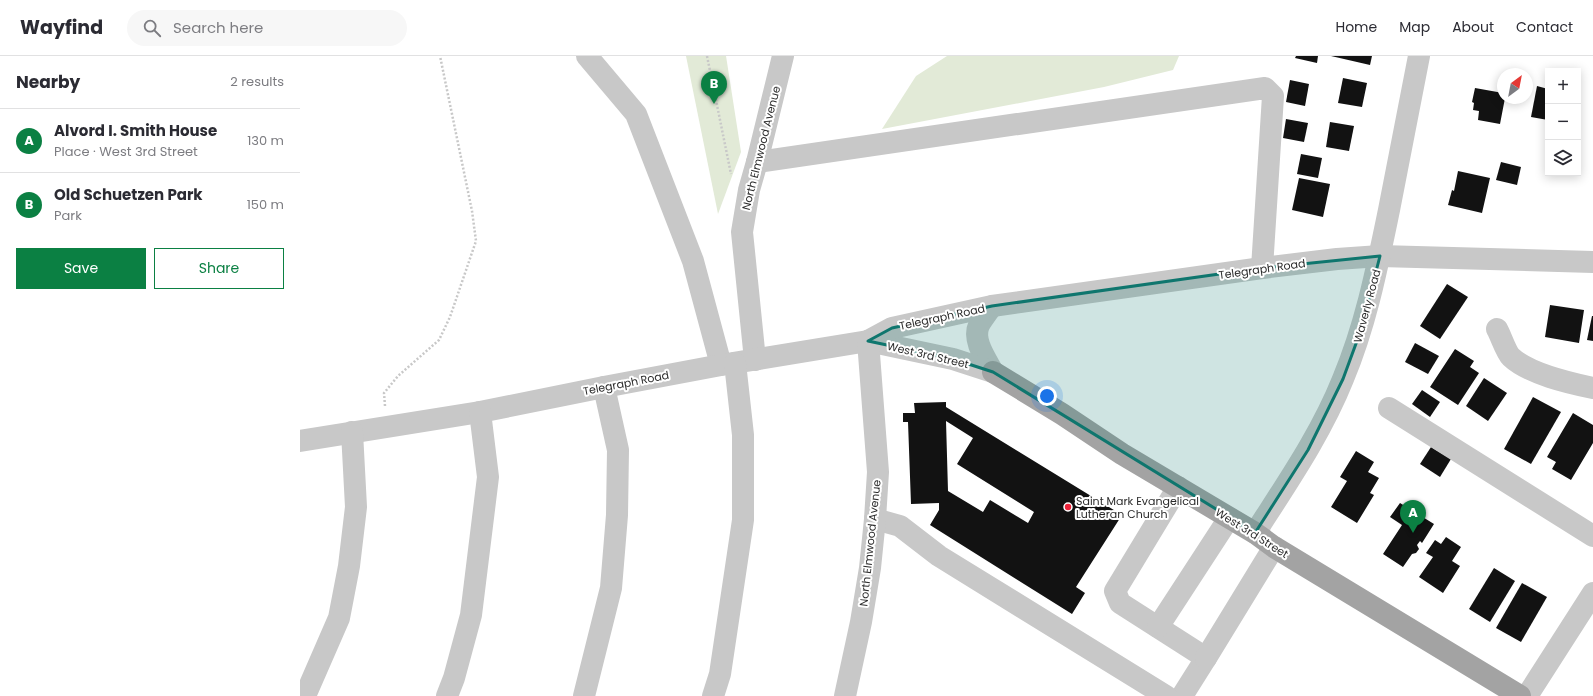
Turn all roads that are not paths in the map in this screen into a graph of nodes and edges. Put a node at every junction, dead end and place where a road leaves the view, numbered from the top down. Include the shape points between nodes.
1 (587, 56) edge
2 (783, 56) edge
3 (1419, 56) edge
4 (757, 162) junction
5 (1380, 256) junction
6 (1593, 262) edge
7 (1262, 268) junction
8 (992, 306) junction
9 (1497, 329) dead end
10 (868, 341) junction
11 (737, 363) junction
12 (993, 372) junction
13 (604, 387) junction
14 (1593, 388) edge
15 (1389, 408) dead end
16 (480, 412) junction
17 (352, 432) junction
18 (300, 441) edge
19 (1178, 487) junction
20 (1229, 518) junction
21 (875, 519) junction
22 (1255, 533) junction
23 (1593, 536) edge
24 (1274, 547) junction
25 (1593, 593) edge
26 (1158, 627) junction
27 (1206, 658) junction
28 (305, 696) edge
29 (447, 696) edge
30 (584, 696) edge
31 (713, 696) edge
32 (845, 696) edge
33 (1166, 696) edge
34 (1182, 696) edge
35 (1520, 696) edge
36 (1527, 696) edge

1 - 11 street via 636,114 693,261
2 - 4 street, North Elmwood Avenue
3 - 5 street, Waverly Road
4 - 7 street via 1265,88 1273,96
4 - 11 street, North Elmwood Avenue via 742,232
5 - 6 street, Telegraph Road
5 - 7 street, Telegraph Road
5 - 22 street, Waverly Road via 1362,330 1343,379 1308,450
7 - 8 street, Telegraph Road
8 - 10 street, Telegraph Road via 892,328
8 - 12 street via 977,333 978,342
9 - 14 street via 1510,357 1534,371
10 - 11 street, Telegraph Road
10 - 12 street, West 3rd Street via 954,359
10 - 21 street, North Elmwood Avenue via 878,472
11 - 13 street, Telegraph Road
11 - 31 street via 742,435 743,520 720,674
12 - 19 main road, West 3rd Street
13 - 16 street, Telegraph Road
13 - 30 street via 618,450 617,515 611,588
15 - 23 street
16 - 17 street, Telegraph Road
16 - 29 street via 488,477 471,615
17 - 18 street, Telegraph Road
17 - 28 street via 356,507 349,566 339,618
19 - 20 main road, West 3rd Street
19 - 26 street via 1115,591 1120,603
20 - 22 main road, West 3rd Street
20 - 26 street
21 - 32 street, North Elmwood Avenue via 862,614
21 - 33 street via 900,526 939,556
22 - 24 main road, West 3rd Street
24 - 27 street
24 - 35 main road, West 3rd Street
25 - 36 street
26 - 27 street
27 - 34 street

